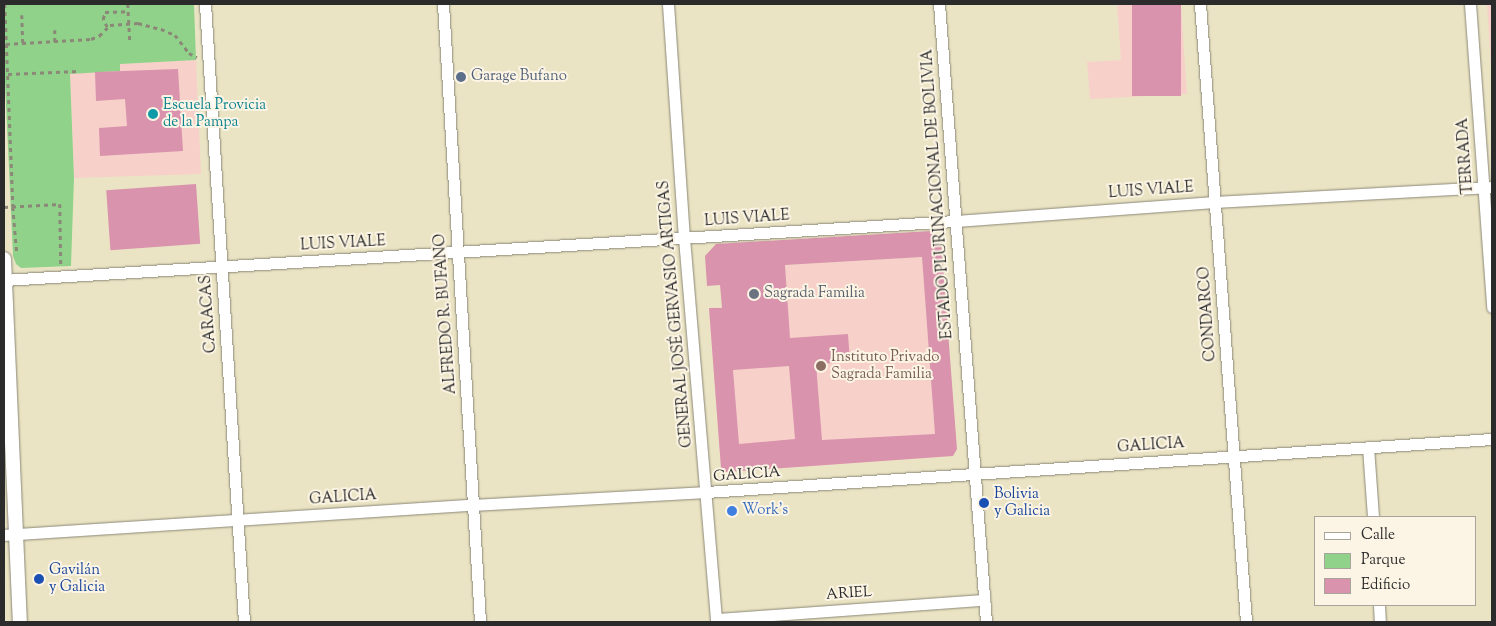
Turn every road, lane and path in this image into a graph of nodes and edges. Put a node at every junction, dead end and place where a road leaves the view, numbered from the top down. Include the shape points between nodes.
1 (5, 4) edge
2 (128, 4) edge
3 (205, 4) edge
4 (443, 4) edge
5 (668, 4) edge
6 (939, 4) edge
7 (1200, 4) edge
8 (1470, 4) edge
9 (129, 11) junction
10 (22, 15) dead end
11 (129, 23) junction
12 (107, 27) junction
13 (55, 30) dead end
14 (55, 42) junction
15 (130, 42) dead end
16 (23, 43) junction
17 (6, 44) junction
18 (208, 58) junction
19 (78, 71) dead end
20 (8, 74) junction
21 (1488, 187) edge
22 (1214, 202) junction
23 (13, 206) junction
24 (4, 207) edge
25 (956, 221) junction
26 (684, 238) junction
27 (457, 252) junction
28 (4, 259) edge
29 (220, 266) junction
30 (61, 276) junction
31 (19, 278) junction
32 (4, 280) edge
33 (1492, 307) edge
34 (1492, 439) edge
35 (1368, 447) junction
36 (1233, 456) junction
37 (974, 474) junction
38 (706, 492) junction
39 (473, 505) junction
40 (1373, 516) edge
41 (238, 520) junction
42 (10, 535) edge
43 (984, 600) junction
44 (1379, 606) edge
45 (716, 620) edge
46 (20, 622) edge
47 (244, 622) edge
48 (480, 622) edge
49 (986, 622) edge
50 (1246, 622) edge
51 (1380, 622) edge

1 - 17 path
2 - 9 path
3 - 18 street, CARACAS
4 - 27 street, ALFREDO R. BUFANO
5 - 26 street, GENERAL JOSÉ GERVASIO ARTIGAS
6 - 25 street, ESTADO PLURINACIONAL DE BOLIVIA
7 - 22 street, CONDARCO
8 - 21 street, TERRADA
9 - 11 path
9 - 12 path via 105,12 103,19
10 - 16 path
11 - 12 path
11 - 15 path
11 - 18 path via 176,35 189,53
12 - 14 path via 91,39
13 - 14 path
14 - 16 path
16 - 17 path
17 - 20 path
18 - 29 street, CARACAS
19 - 20 path
20 - 23 path
21 - 22 street, LUIS VIALE
21 - 33 street, TERRADA
22 - 25 street, LUIS VIALE
22 - 36 street, CONDARCO
23 - 24 path
23 - 30 path via 60,204
23 - 31 path
25 - 26 street, LUIS VIALE
25 - 37 street, ESTADO PLURINACIONAL DE BOLIVIA
26 - 27 street, LUIS VIALE
26 - 38 street, GENERAL JOSÉ GERVASIO ARTIGAS
27 - 29 street, LUIS VIALE
27 - 39 street, ALFREDO R. BUFANO
28 - 32 street
29 - 30 street, LUIS VIALE
29 - 41 street, CARACAS
30 - 31 street, LUIS VIALE
31 - 32 street, LUIS VIALE
32 - 42 street
34 - 35 street, GALICIA
35 - 36 street, GALICIA
35 - 40 street
36 - 37 street, GALICIA
36 - 50 street, CONDARCO
37 - 38 street, GALICIA
37 - 43 street, ESTADO PLURINACIONAL DE BOLIVIA
38 - 39 street, GALICIA
38 - 45 street, GENERAL JOSÉ GERVASIO ARTIGAS
39 - 41 street, GALICIA
39 - 48 street, ALFREDO R. BUFANO
41 - 42 street, GALICIA
41 - 47 street, CARACAS
42 - 46 street
43 - 45 street, ARIEL
43 - 49 street, ESTADO PLURINACIONAL DE BOLIVIA
44 - 51 street

